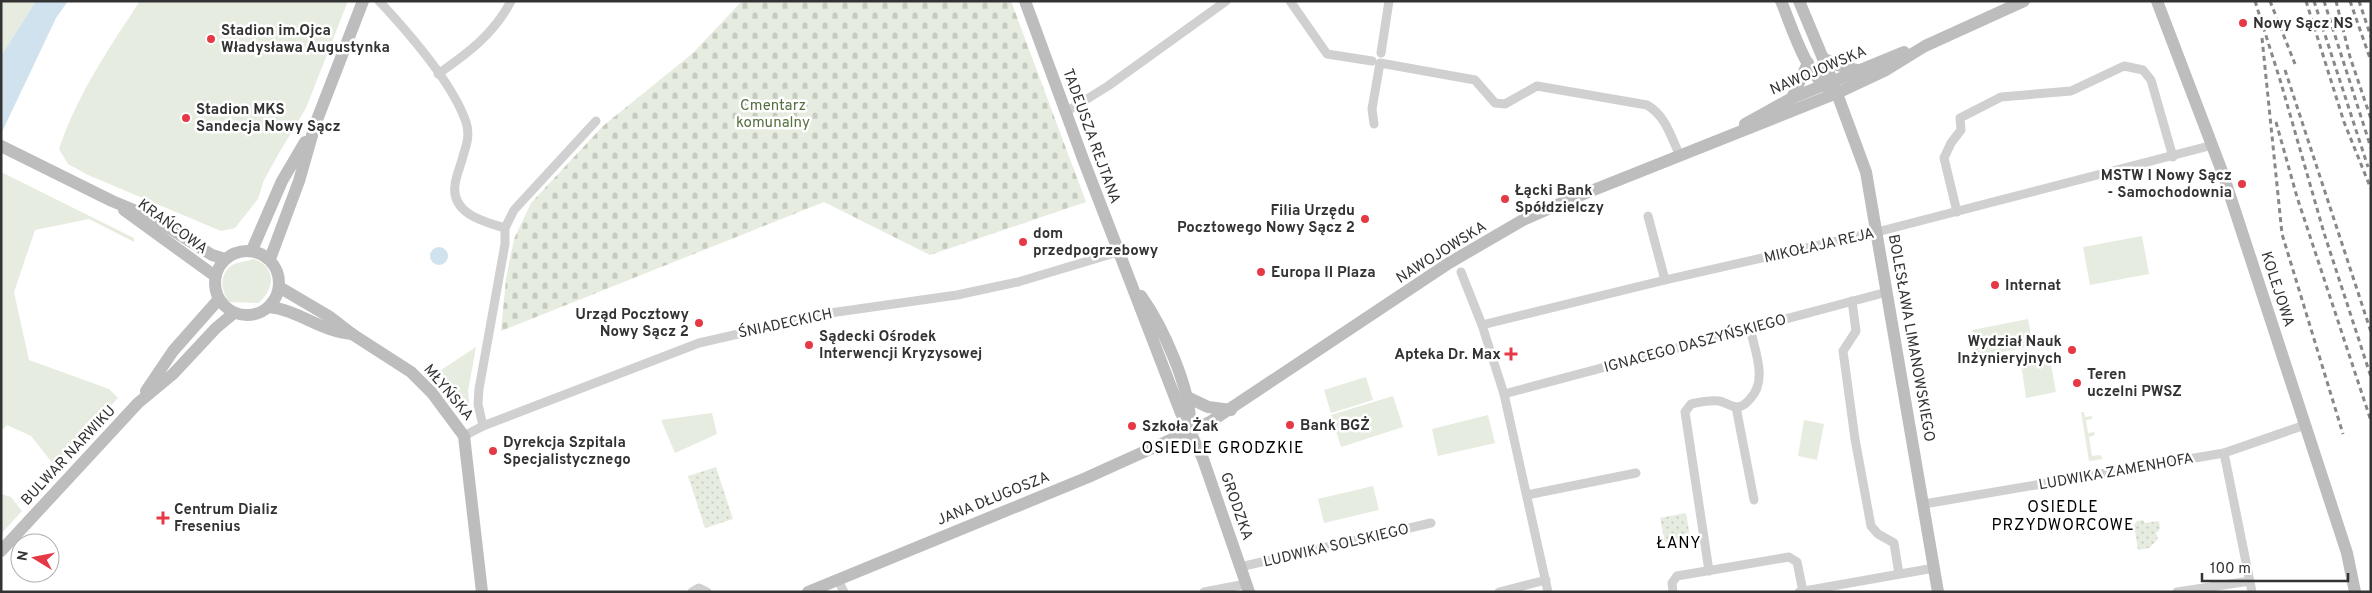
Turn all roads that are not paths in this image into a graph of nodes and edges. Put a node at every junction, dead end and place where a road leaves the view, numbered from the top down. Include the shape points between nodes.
1 (363, 1) edge
2 (380, 1) edge
3 (511, 1) edge
4 (1025, 1) edge
5 (1226, 1) edge
6 (1290, 1) edge
7 (1389, 1) edge
8 (1781, 1) edge
9 (1799, 1) edge
10 (2024, 1) edge
11 (2157, 1) edge
12 (1925, 46) junction
13 (1381, 53) dead end
14 (1823, 58) junction
15 (1372, 61) dead end
16 (1808, 63) junction
17 (1858, 70) junction
18 (438, 74) junction
19 (1828, 82) junction
20 (1836, 94) junction
21 (1792, 98) junction
22 (1066, 112) junction
23 (596, 121) dead end
24 (1374, 124) dead end
25 (315, 125) junction
26 (1728, 135) junction
27 (2213, 145) junction
28 (1, 146) edge
29 (1680, 156) junction
30 (2173, 157) junction
31 (112, 201) junction
32 (1957, 212) junction
33 (1648, 216) dead end
34 (505, 228) junction
35 (1877, 232) junction
36 (252, 250) junction
37 (1118, 252) junction
38 (225, 259) junction
39 (270, 259) junction
40 (1461, 272) dead end
41 (215, 276) junction
42 (1665, 280) junction
43 (1130, 282) junction
44 (279, 287) junction
45 (1887, 292) junction
46 (218, 299) junction
47 (1852, 301) junction
48 (269, 307) junction
49 (234, 313) junction
50 (1482, 325) junction
51 (1750, 328) junction
52 (352, 334) junction
53 (1504, 394) junction
54 (1187, 397) junction
55 (138, 403) junction
56 (1736, 407) junction
57 (1231, 410) junction
58 (2305, 425) junction
59 (484, 426) junction
60 (1190, 432) junction
61 (464, 436) junction
62 (2224, 453) junction
63 (1636, 473) dead end
64 (1528, 495) junction
65 (1754, 500) dead end
66 (1924, 504) junction
67 (1431, 523) dead end
68 (1, 551) edge
69 (1240, 567) junction
70 (1934, 568) junction
71 (1709, 570) junction
72 (1899, 574) junction
73 (838, 580) junction
74 (1546, 580) junction
75 (2250, 581) junction
76 (1248, 588) edge
77 (1803, 591) edge
78 (482, 592) edge
79 (692, 592) edge
80 (707, 592) edge
81 (808, 592) edge
82 (844, 592) edge
83 (1204, 592) edge
84 (1499, 592) edge
85 (1548, 592) edge
86 (1673, 592) edge
87 (1799, 592) edge
88 (1938, 592) edge
89 (2176, 592) edge
90 (2252, 592) edge
91 (2356, 592) edge

1 - 25 street
2 - 18 street
3 - 18 street via 480,44
4 - 22 street, TADEUSZA REJTANA
5 - 22 street via 1108,86
6 - 15 street via 1327,54
7 - 13 street
8 - 16 street
9 - 14 street
10 - 12 street, NAWOJOWSKA
11 - 27 street, KOLEJOWA
12 - 17 street, NAWOJOWSKA
12 - 20 street, NAWOJOWSKA via 1886,70
14 - 17 street
14 - 19 street
16 - 19 street
16 - 21 street
17 - 19 street, NAWOJOWSKA
18 - 34 street via 467,125 468,140 454,187 457,197 463,210 479,220
19 - 20 street, BOLESŁAWA LIMANOWSKIEGO
19 - 21 street, NAWOJOWSKA
20 - 26 street, NAWOJOWSKA
20 - 35 street, BOLESŁAWA LIMANOWSKIEGO via 1866,172
21 - 26 street, NAWOJOWSKA
22 - 37 street, TADEUSZA REJTANA
23 - 34 street via 514,210
24 - 29 street via 1372,109 1380,63 1474,80 1494,103 1505,104 1537,86 1647,105 1657,111 1665,122
25 - 36 street via 282,181
25 - 39 street via 299,181
26 - 29 street, NAWOJOWSKA
27 - 30 street, MIKOŁAJA REJA
27 - 58 street, KOLEJOWA
28 - 31 street, KRAŃCOWA
29 - 57 street, NAWOJOWSKA via 1523,220 1449,264
30 - 32 street, MIKOŁAJA REJA
30 - 32 street via 2151,80 2143,70 2124,66 2071,91 2000,97 1960,118 1961,130 1944,158
31 - 38 street, KRAŃCOWA via 153,218 212,255
31 - 41 street, KRAŃCOWA
32 - 35 street, MIKOŁAJA REJA
33 - 42 street
34 - 59 street via 505,244 479,389 478,404
35 - 42 street, MIKOŁAJA REJA
35 - 45 street, BOLESŁAWA LIMANOWSKIEGO
36 - 38 street via 241,251
36 - 39 street
37 - 43 street, TADEUSZA REJTANA
37 - 59 street, ŚNIADECKICH via 1018,282 957,295 830,313 699,343
38 - 41 street
39 - 44 street via 276,268
40 - 50 street
41 - 46 street
42 - 50 street, MIKOŁAJA REJA
43 - 54 street, TADEUSZA REJTANA via 1153,312
43 - 60 street, TADEUSZA REJTANA
44 - 48 street
44 - 52 street, MŁYŃSKA
45 - 47 street, IGNACEGO DASZYŃSKIEGO
45 - 66 street, BOLESŁAWA LIMANOWSKIEGO
46 - 49 street
46 - 55 street, BULWAR NARWIKU via 173,351
47 - 51 street, IGNACEGO DASZYŃSKIEGO
47 - 72 street via 1856,331 1843,351 1855,439 1871,526 1894,543
48 - 49 street via 253,315
48 - 52 street, MŁYŃSKA via 281,308 337,333
49 - 55 street, BULWAR NARWIKU via 173,374
50 - 53 street
51 - 53 street, IGNACEGO DASZYŃSKIEGO
51 - 56 street via 1759,386 1743,407
52 - 61 street, MŁYŃSKA via 411,372 432,393
53 - 64 street
54 - 57 street via 1208,406
54 - 60 street, TADEUSZA REJTANA
55 - 68 street, BULWAR NARWIKU
56 - 65 street
56 - 71 street via 1718,401 1704,401 1692,404 1685,412
57 - 60 street, NAWOJOWSKA
58 - 62 street, LUDWIKA ZAMENHOFA
58 - 91 street, KOLEJOWA via 2347,552
59 - 61 street, ŚNIADECKICH
60 - 69 street, GRODZKA via 1203,459
60 - 73 street, JANA DŁUGOSZA
61 - 78 street, MŁYŃSKA
62 - 66 street, LUDWIKA ZAMENHOFA
62 - 75 street
63 - 64 street
64 - 74 street
66 - 70 street, BOLESŁAWA LIMANOWSKIEGO
67 - 69 street, LUDWIKA SOLSKIEGO
69 - 76 street, GRODZKA
70 - 72 street
70 - 88 street, BOLESŁAWA LIMANOWSKIEGO
71 - 77 street via 1789,557 1797,562
71 - 86 street via 1677,576 1672,584
72 - 77 street
73 - 81 street, JANA DŁUGOSZA
73 - 82 street
74 - 84 street
74 - 85 street
75 - 89 street
75 - 90 street
76 - 83 street
77 - 87 street
79 - 80 street via 699,588

